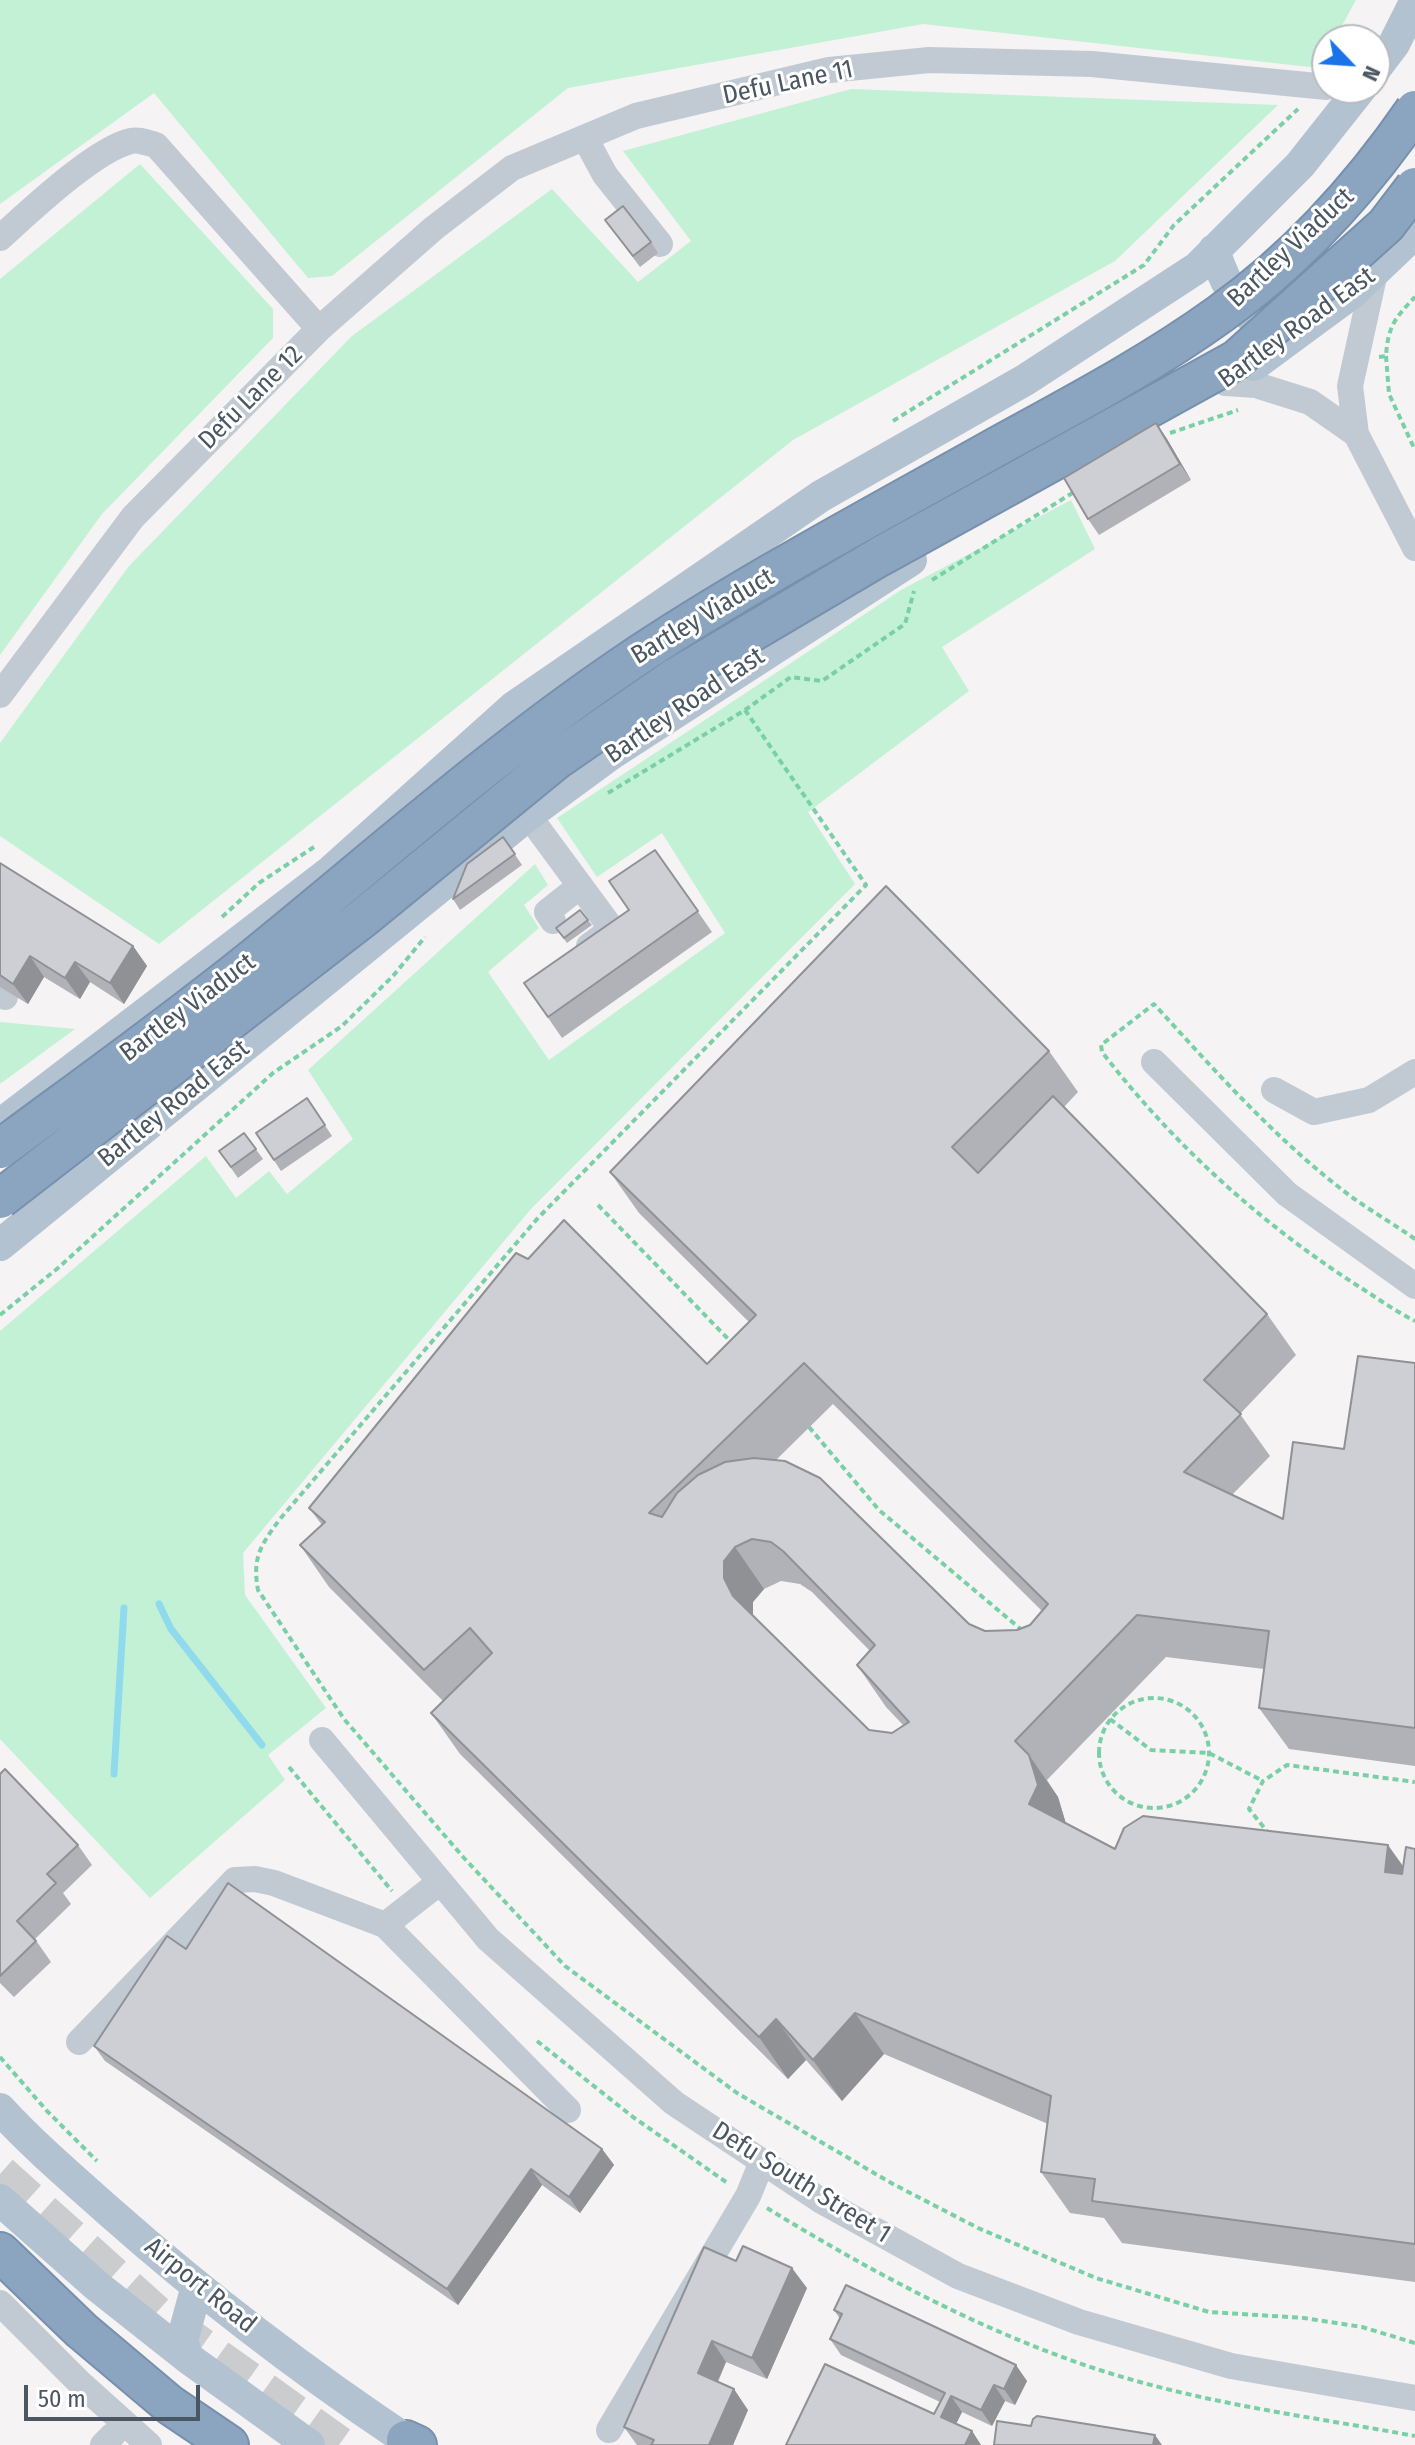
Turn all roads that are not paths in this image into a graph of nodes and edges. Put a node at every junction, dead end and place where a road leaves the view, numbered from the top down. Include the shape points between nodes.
1 (1415, 2) edge
2 (1391, 47) edge
3 (1311, 85) edge
4 (1344, 104) edge
5 (1415, 110) edge
6 (585, 138) junction
7 (1415, 187) edge
8 (1415, 233) edge
9 (0, 238) edge
10 (660, 244) dead end
11 (1214, 250) junction
12 (1375, 272) junction
13 (319, 329) junction
14 (1280, 345) junction
15 (1225, 383) junction
16 (1356, 434) junction
17 (1406, 506) edge
18 (1415, 548) edge
19 (706, 575) junction
20 (752, 662) junction
21 (0, 695) edge
22 (528, 815) junction
23 (580, 886) junction
24 (553, 921) dead end
25 (567, 961) edge
26 (126, 1029) junction
27 (1154, 1062) dead end
28 (1415, 1072) edge
29 (1274, 1090) dead end
30 (171, 1106) junction
31 (0, 1125) edge
32 (0, 1149) edge
33 (0, 1199) edge
34 (0, 1245) edge
35 (1415, 1286) edge
36 (322, 1740) dead end
37 (440, 1882) junction
38 (385, 1925) junction
39 (79, 2042) dead end
40 (0, 2109) edge
41 (568, 2110) dead end
42 (762, 2162) junction
43 (0, 2200) edge
44 (0, 2252) edge
45 (197, 2286) junction
46 (0, 2303) edge
47 (0, 2327) edge
48 (188, 2358) junction
49 (1415, 2398) edge
50 (609, 2430) dead end
51 (113, 2442) edge
52 (413, 2443) edge
53 (149, 2445) edge
54 (229, 2445) edge
55 (309, 2445) edge

1 - 2 main road
3 - 6 street, Defu Lane 11 via 1092,64 929,60 829,70 636,116
4 - 11 main road via 1300,165
5 - 32 highway, Bartley Viaduct, bridge via 1318,229 1223,312 1128,374 729,599 627,663 500,754 249,961
6 - 10 street via 605,175
6 - 13 street, Defu Lane 11 via 512,168
7 - 33 highway, Bartley Viaduct, bridge via 1386,225 1236,360 879,557 676,677 556,760 363,918
8 - 12 main road, Bartley Road East
9 - 13 street, Defu Lane 12 via 62,183 107,152 133,140 156,145
11 - 14 main road via 1225,283 1249,317
11 - 19 main road via 1197,268 1025,380 821,496
12 - 14 main road, Bartley Road East
12 - 16 street via 1350,386
13 - 21 street, Defu Lane 12 via 133,517
14 - 15 main road, Bartley Road East
15 - 16 street via 1256,385 1310,402
15 - 20 main road, Bartley Road East via 886,574
16 - 17 street
17 - 18 street
19 - 20 main road via 691,617 694,642 722,662
19 - 26 main road via 514,707 330,872
20 - 22 main road, Bartley Road East
22 - 23 street
22 - 30 main road, Bartley Road East
23 - 24 street via 547,912
23 - 25 street via 612,929
26 - 30 main road via 158,1038 171,1053 178,1069
26 - 31 main road
27 - 35 street via 1287,1194
28 - 29 street via 1369,1100 1314,1112
30 - 34 main road, Bartley Road East
36 - 37 street, Defu South Street 1
37 - 38 street
37 - 42 street, Defu South Street 1 via 488,1939 642,2076
38 - 39 street via 274,1883 235,1880
38 - 41 street
40 - 45 main road, Airport Road
42 - 49 street, Defu South Street 1 via 958,2276 1079,2322 1231,2366
42 - 50 street via 748,2196
43 - 48 main road
44 - 54 highway via 147,2386
45 - 48 main road via 182,2341
45 - 52 main road, Airport Road
46 - 53 street
47 - 51 street
48 - 55 main road

